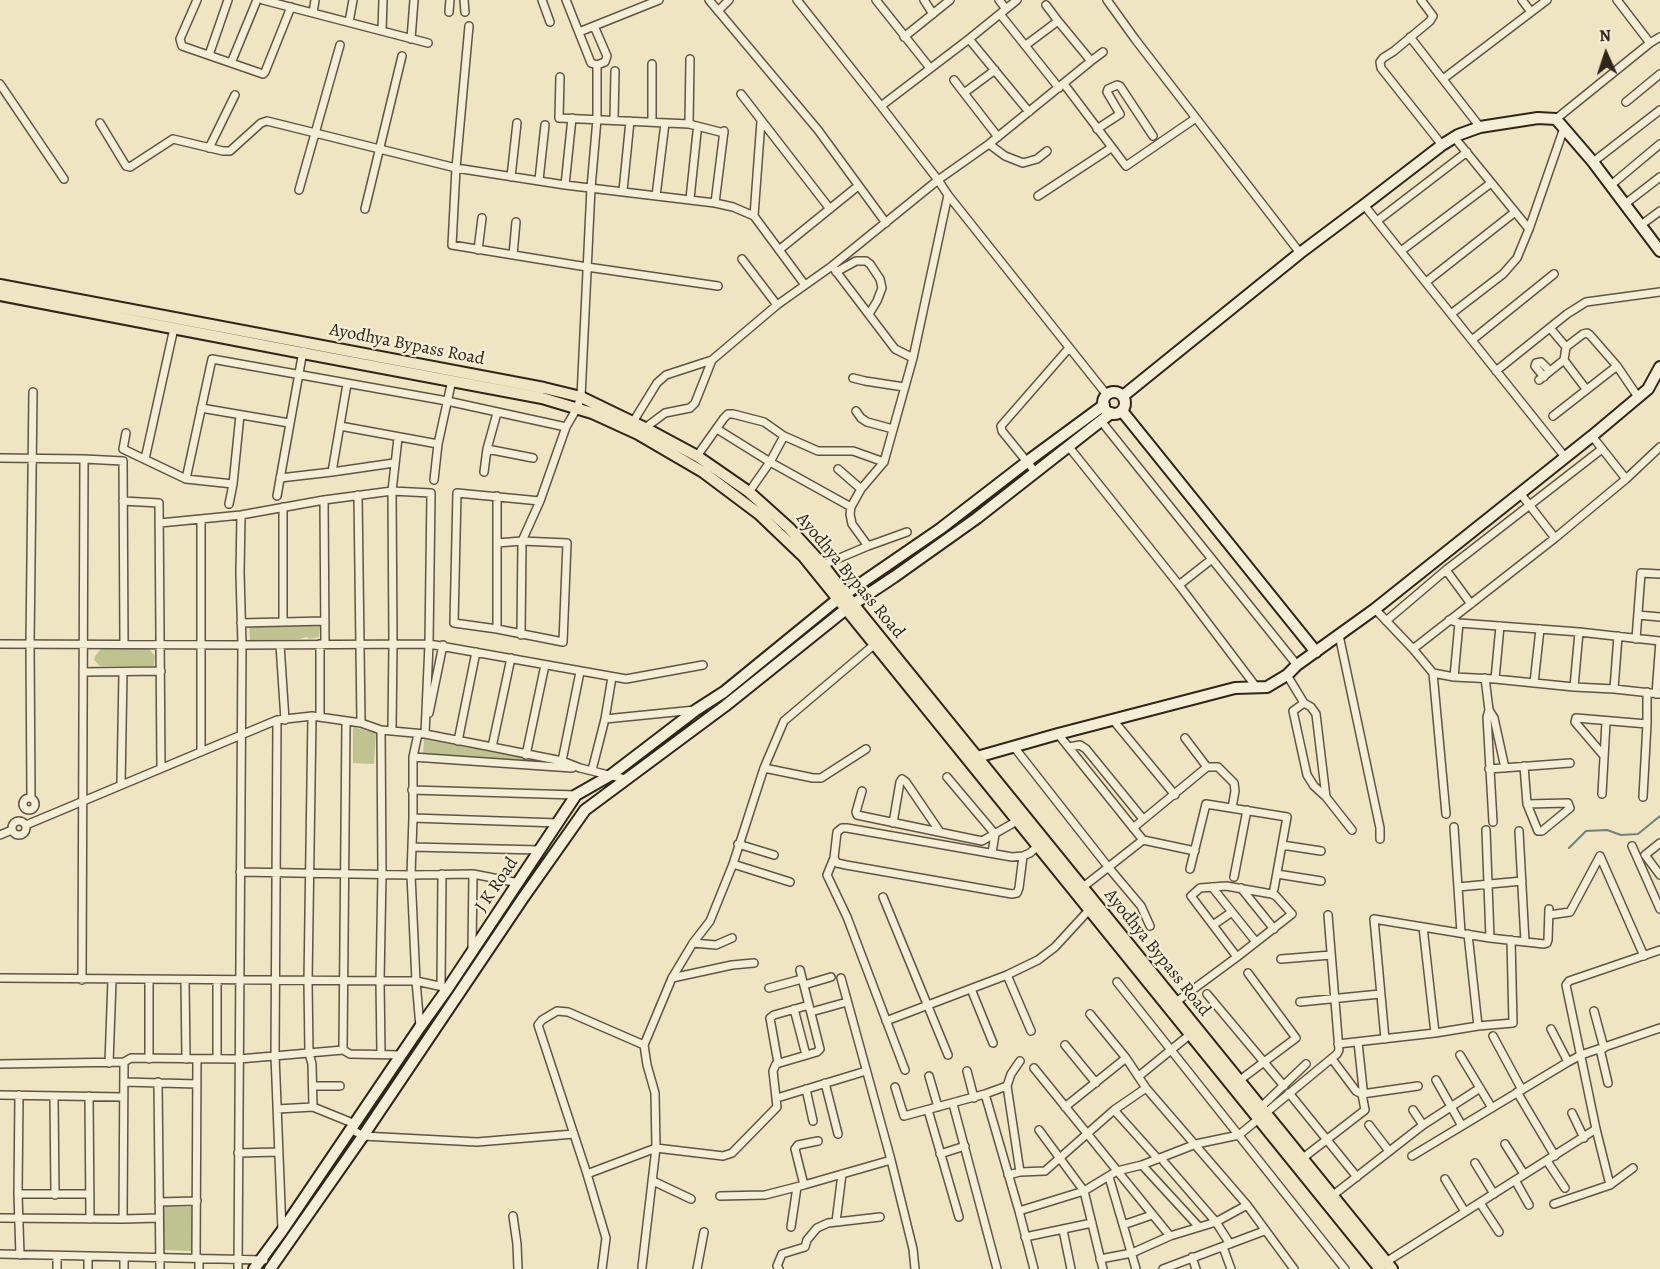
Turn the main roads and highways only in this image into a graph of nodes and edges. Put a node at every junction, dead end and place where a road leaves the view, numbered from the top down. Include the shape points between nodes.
1 (0, 285) edge
2 (0, 295) edge
3 (304, 348) junction
4 (842, 596) junction
5 (849, 606) junction
6 (973, 758) junction
7 (1194, 1032) junction
8 (1261, 1112) junction
9 (1386, 1267) edge

1 - 3 main road, Ayodhya Bypass Road
2 - 3 main road, Ayodhya Bypass Road
3 - 4 main road, Ayodhya Bypass Road via 592,412 703,472 759,514
3 - 4 main road, Ayodhya Bypass Road via 581,397 696,456 748,492 823,565
4 - 5 main road, Ayodhya Bypass Road
5 - 6 main road, Ayodhya Bypass Road
5 - 6 main road, Ayodhya Bypass Road via 875,644
6 - 7 main road, Ayodhya Bypass Road via 1017,821
6 - 7 main road, Ayodhya Bypass Road via 1176,1002
7 - 8 main road, Ayodhya Bypass Road
7 - 8 main road, Ayodhya Bypass Road via 1240,1080
8 - 9 main road, Ayodhya Bypass Road
8 - 9 main road, Ayodhya Bypass Road via 1303,1158

